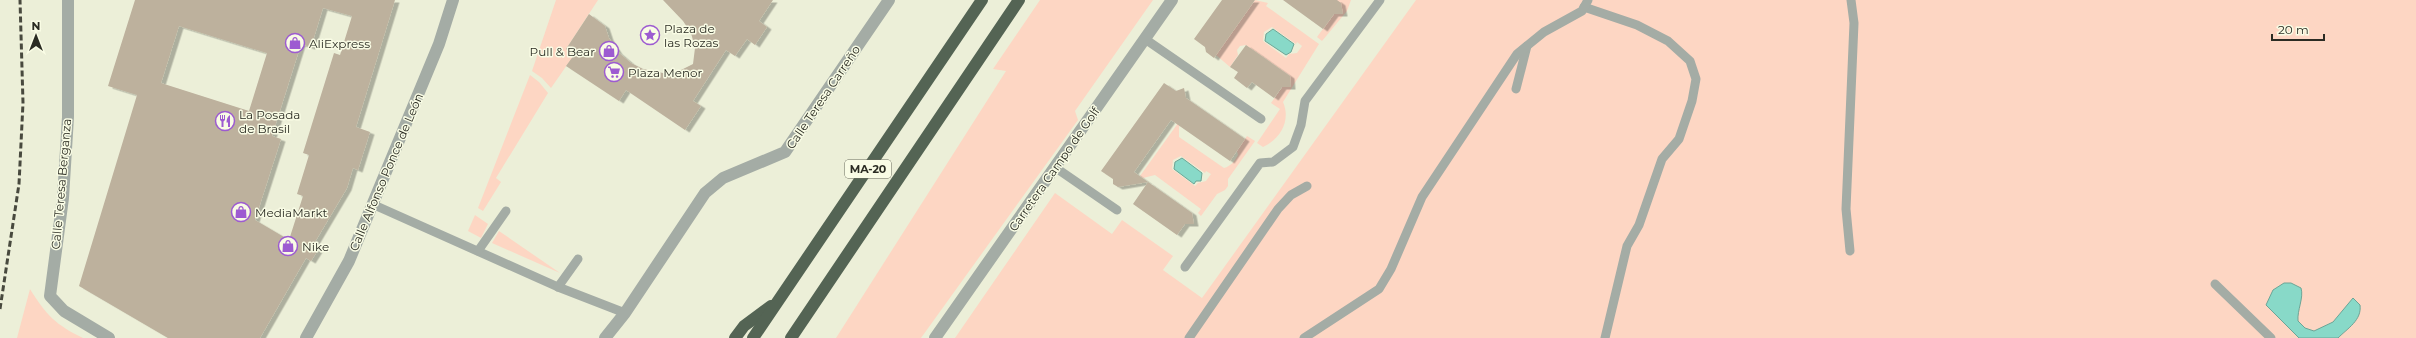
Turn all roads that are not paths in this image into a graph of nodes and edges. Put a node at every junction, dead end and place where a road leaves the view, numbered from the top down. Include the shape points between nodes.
1 (68, 0) edge
2 (453, 0) edge
3 (889, 0) edge
4 (982, 0) edge
5 (1019, 0) edge
6 (1172, 0) edge
7 (1380, 0) edge
8 (1851, 0) edge
9 (1586, 4) edge
10 (1145, 38) junction
11 (1527, 46) junction
12 (1516, 89) dead end
13 (1262, 119) dead end
14 (1056, 168) junction
15 (1307, 186) dead end
16 (372, 204) junction
17 (1117, 210) dead end
18 (506, 211) dead end
19 (478, 251) junction
20 (1850, 251) dead end
21 (578, 259) dead end
22 (1186, 268) dead end
23 (2215, 284) dead end
24 (558, 287) junction
25 (778, 301) junction
26 (625, 313) junction
27 (792, 337) edge
28 (109, 338) edge
29 (306, 338) edge
30 (605, 338) edge
31 (735, 338) edge
32 (753, 338) edge
33 (935, 338) edge
34 (1189, 338) edge
35 (1304, 338) edge
36 (1605, 338) edge
37 (2271, 338) edge

1 - 28 street, Calle Teresa Berganza via 67,124 63,198 50,296 64,311
2 - 16 street, Calle Alfonso Ponce de León via 440,44
3 - 26 street, Calle Teresa Carreño via 785,152 723,178 705,194
4 - 25 highway, MA-20
5 - 27 highway, MA-20
6 - 10 street, Carretera Campo de Golf
7 - 22 lane via 1305,100 1301,125 1293,147 1274,162 1260,163
8 - 20 lane via 1854,23 1846,209
9 - 11 lane via 1582,11 1544,32
9 - 36 lane via 1668,41 1690,60 1696,79 1692,101 1679,139 1662,159 1639,225 1627,246
10 - 13 lane
10 - 14 street, Carretera Campo de Golf
11 - 12 lane
11 - 35 lane via 1517,54 1422,198 1391,269 1379,289
14 - 17 lane
14 - 33 street, Carretera Campo de Golf
15 - 34 lane via 1291,196 1278,209
16 - 19 lane
16 - 29 street, Calle Alfonso Ponce de León via 349,261
18 - 19 lane
19 - 24 lane
21 - 24 lane
23 - 37 lane
24 - 26 lane
25 - 31 highway via 744,326
25 - 32 highway, MA-20
26 - 30 street, Calle Teresa Carreño

